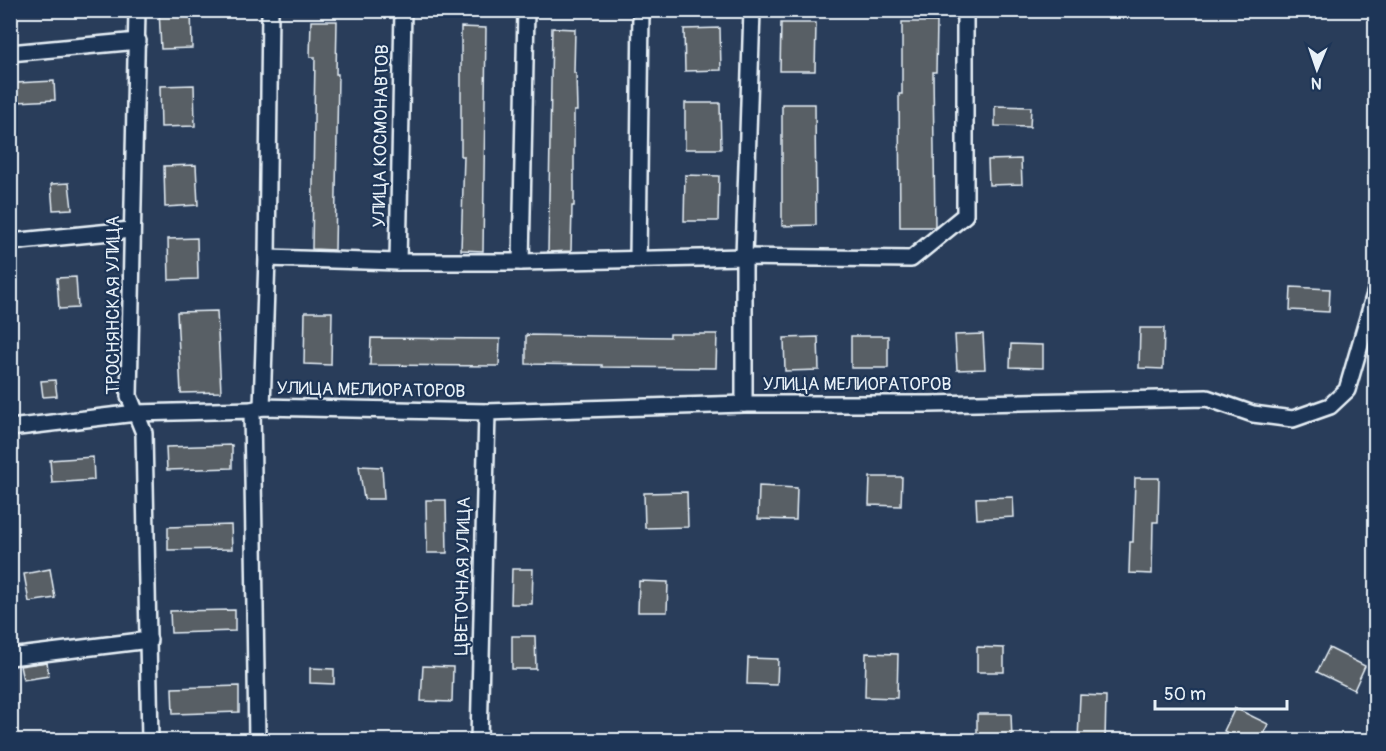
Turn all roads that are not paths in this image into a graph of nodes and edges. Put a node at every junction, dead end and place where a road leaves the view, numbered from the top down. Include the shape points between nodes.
1 (138, 10) edge
2 (270, 10) edge
3 (402, 10) edge
4 (526, 10) edge
5 (641, 10) edge
6 (752, 10) edge
7 (965, 10) edge
8 (138, 41) junction
9 (10, 54) edge
10 (131, 230) junction
11 (10, 242) edge
12 (744, 256) junction
13 (267, 258) junction
14 (638, 259) junction
15 (398, 262) junction
16 (521, 262) junction
17 (1376, 290) edge
18 (744, 404) junction
19 (257, 408) junction
20 (487, 412) junction
21 (136, 413) junction
22 (10, 428) edge
23 (149, 640) junction
24 (10, 657) edge
25 (150, 741) edge
26 (258, 741) edge
27 (479, 741) edge

1 - 8 street, ТРОСНЯНСКАЯ УЛИЦА
2 - 13 street
3 - 15 street, УЛИЦА КОСМОНАВТОВ
4 - 16 street
5 - 14 street
6 - 12 street
7 - 12 street via 965,215 911,259
8 - 9 street
8 - 10 street, ТРОСНЯНСКАЯ УЛИЦА
10 - 11 street
10 - 21 street, ТРОСНЯНСКАЯ УЛИЦА via 129,396
12 - 14 street
12 - 18 street
13 - 15 street
13 - 19 street
14 - 16 street
15 - 16 street
17 - 18 street, УЛИЦА МЕЛИОРАТОРОВ via 1347,390 1330,406 1293,419 1253,414 1207,398
18 - 20 street, УЛИЦА МЕЛИОРАТОРОВ
19 - 20 street, УЛИЦА МЕЛИОРАТОРОВ
19 - 21 street, УЛИЦА МЕЛИОРАТОРОВ
19 - 26 street
20 - 27 street, ЦВЕТОЧНАЯ УЛИЦА
21 - 22 street, УЛИЦА МЕЛИОРАТОРОВ
21 - 23 street, ТРОСНЯНСКАЯ УЛИЦА via 144,433
23 - 24 street
23 - 25 street, ТРОСНЯНСКАЯ УЛИЦА

